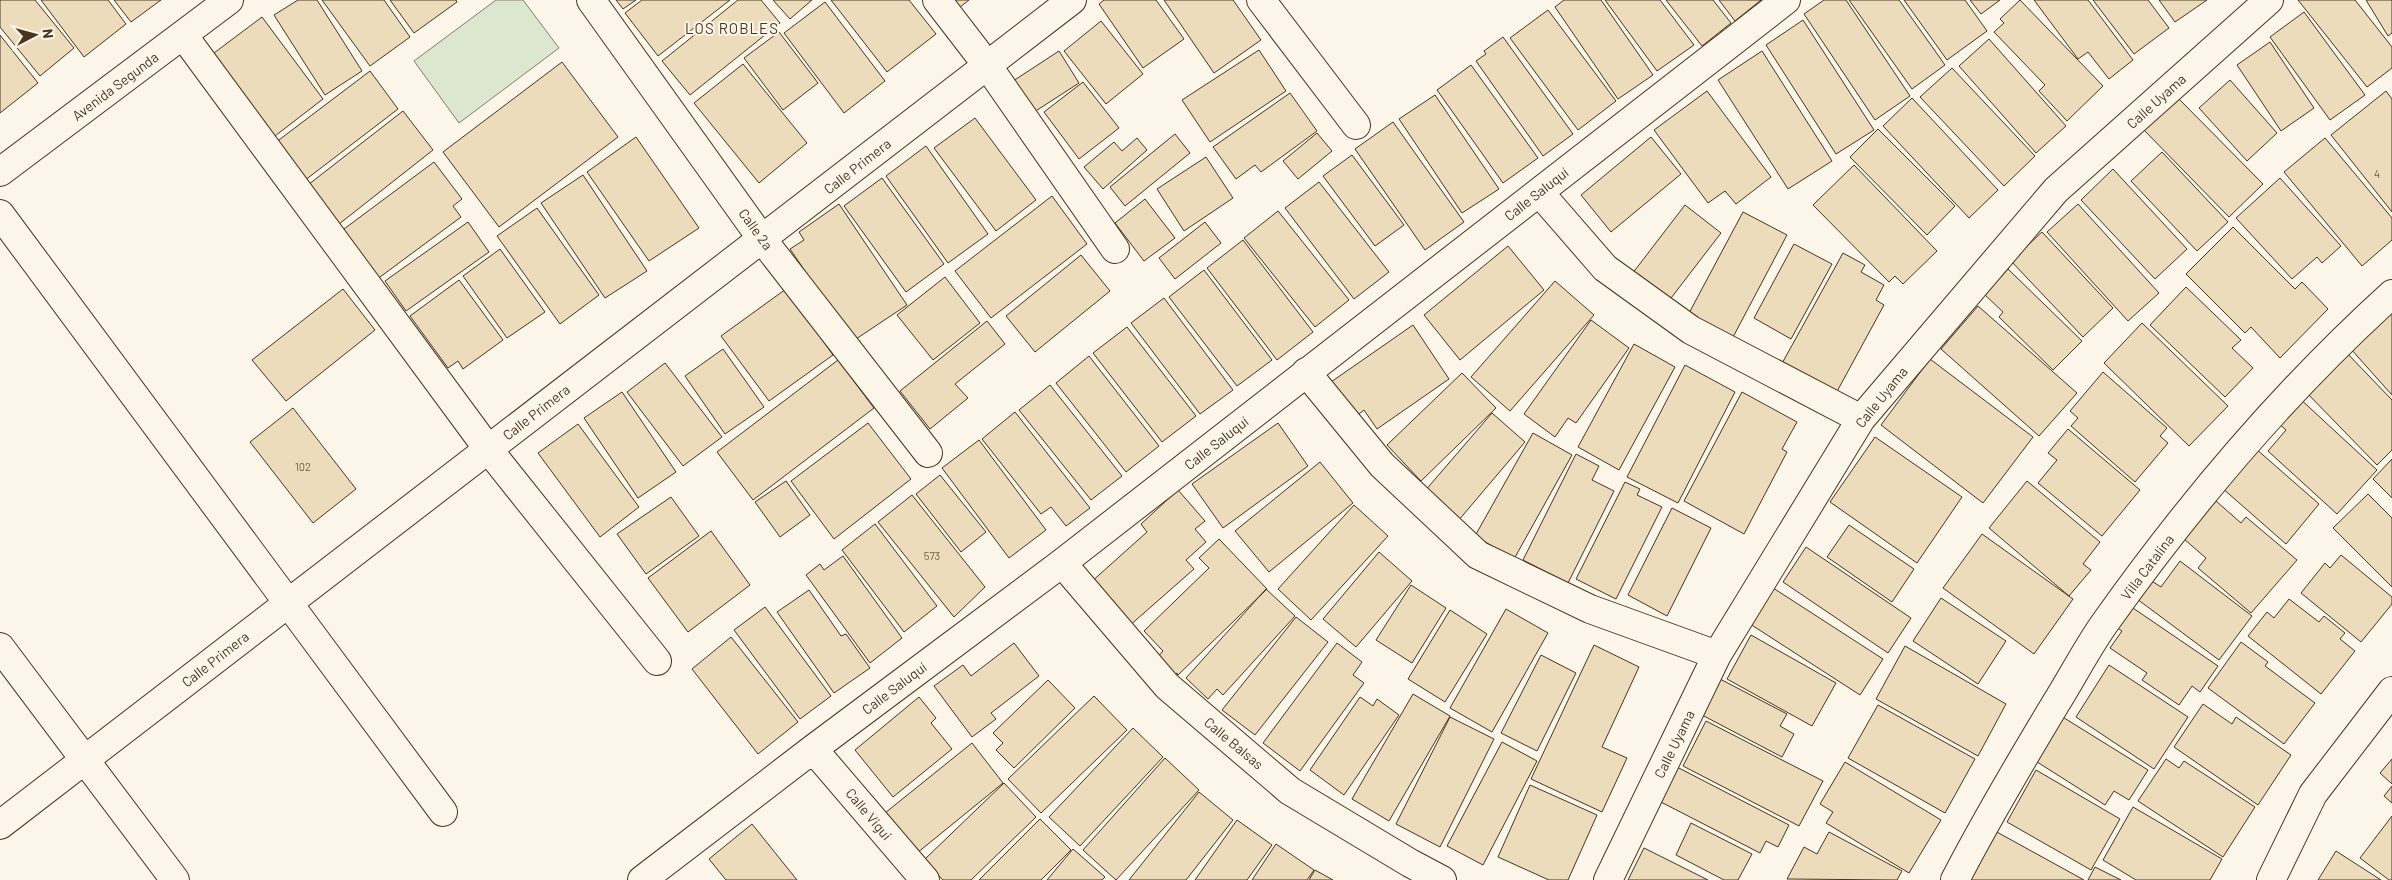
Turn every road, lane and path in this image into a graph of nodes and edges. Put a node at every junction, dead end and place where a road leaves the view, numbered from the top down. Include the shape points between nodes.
1 (229, 0) edge
2 (590, 0) edge
3 (937, 0) edge
4 (1072, 0) edge
5 (1261, 0) edge
6 (1786, 0) edge
7 (2269, 0) edge
8 (183, 35) junction
9 (987, 65) junction
10 (1356, 125) dead end
11 (0, 172) edge
12 (1539, 192) junction
13 (0, 214) edge
14 (762, 239) junction
15 (1115, 249) dead end
16 (2392, 294) edge
17 (1306, 372) junction
18 (1861, 419) junction
19 (488, 449) junction
20 (928, 452) dead end
21 (1062, 563) junction
22 (289, 603) junction
23 (0, 647) edge
24 (1717, 655) junction
25 (657, 661) dead end
26 (2392, 691) edge
27 (813, 748) junction
28 (84, 760) junction
29 (443, 812) dead end
30 (0, 825) edge
31 (175, 880) edge
32 (642, 880) edge
33 (925, 880) edge
34 (1442, 880) edge
35 (1608, 880) edge
36 (1955, 880) edge
37 (2271, 880) edge

1 - 8 street, Avenida Segunda
2 - 14 street, Calle 2a
3 - 9 street
4 - 9 street, Calle Primera
5 - 10 street
6 - 12 street, Calle Saluquí
7 - 18 street, Calle Uyama via 2056,190
8 - 11 street, Avenida Segunda
8 - 19 street
9 - 14 street, Calle Primera
9 - 15 street
12 - 17 street, Calle Saluquí
12 - 18 street via 1605,268 1691,330
13 - 22 street
14 - 19 street, Calle Primera
14 - 20 street, Calle 2a
16 - 36 street, Villa Catalina via 2342,339 2264,421 2106,621 2031,744
17 - 21 street, Calle Saluquí
17 - 24 street via 1382,465 1478,555 1590,609
18 - 24 street, Calle Uyama
19 - 22 street, Calle Primera
19 - 25 street
21 - 27 street, Calle Saluquí
21 - 34 street, Calle Balsas via 1167,686 1290,791
22 - 28 street, Calle Primera
22 - 29 street
23 - 28 street
24 - 35 street, Calle Uyama
26 - 37 street via 2313,794
27 - 32 street, Calle Saluquí
27 - 33 street, Calle Vigui
28 - 30 street, Calle Primera
28 - 31 street

